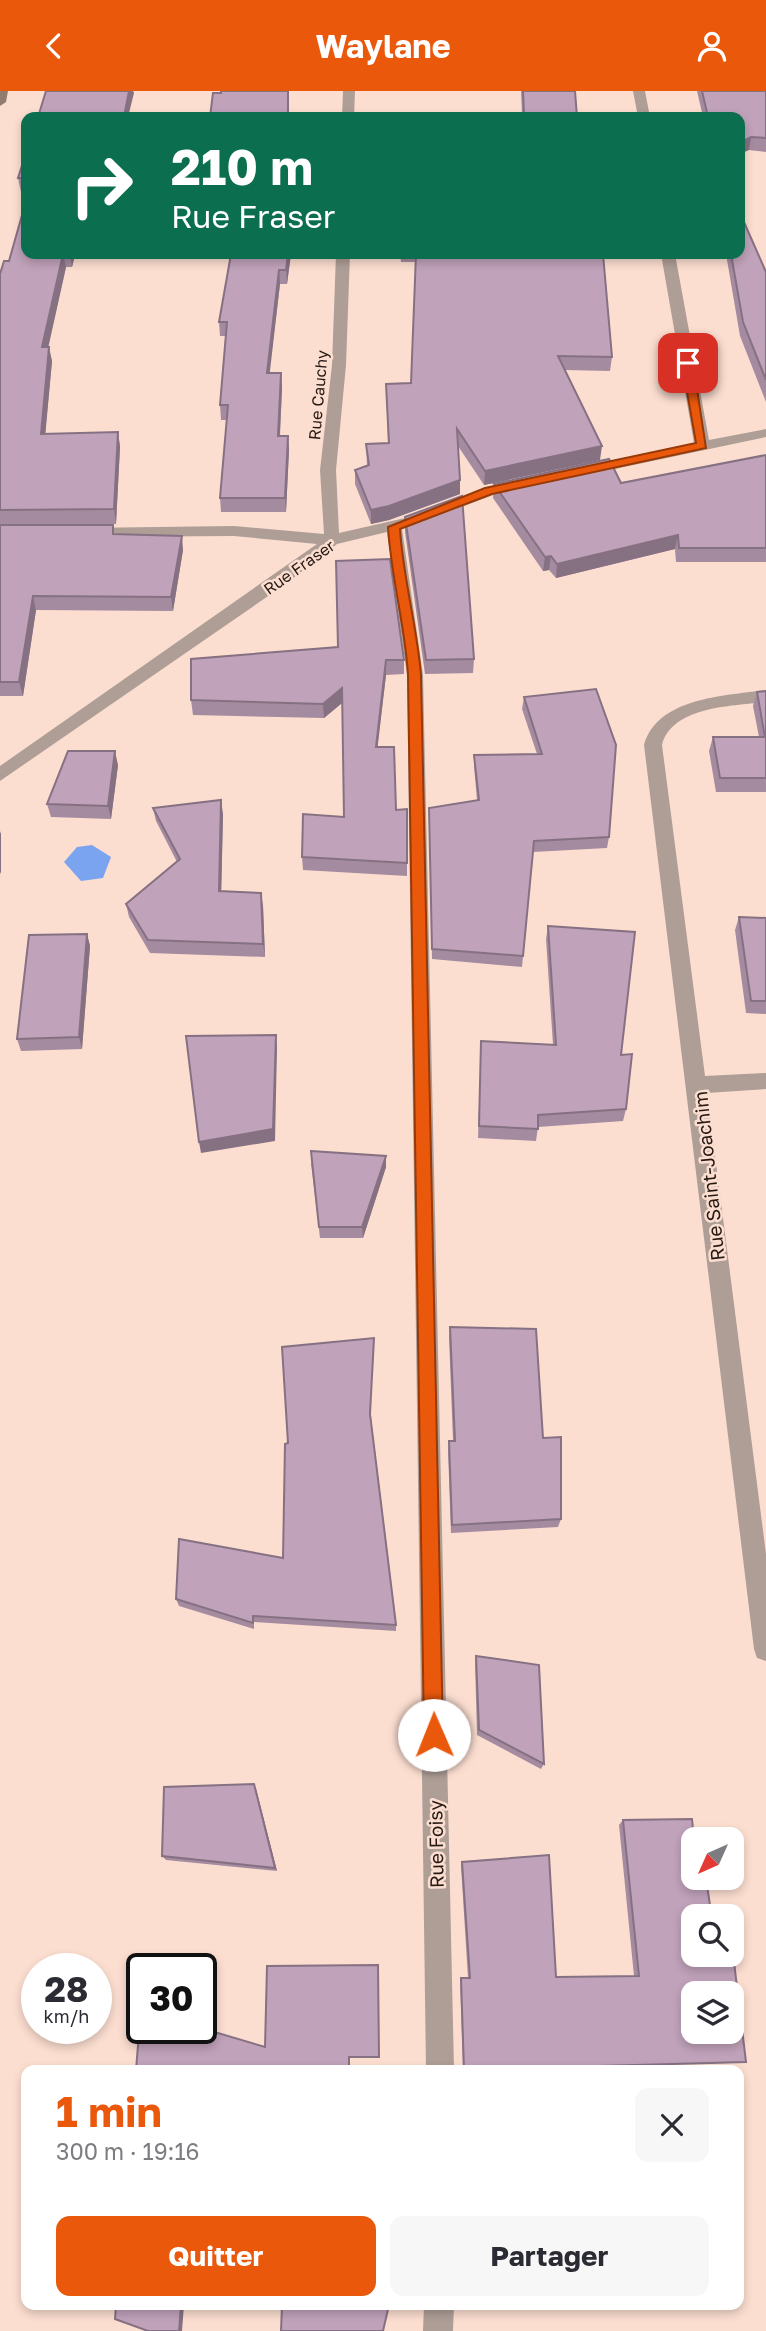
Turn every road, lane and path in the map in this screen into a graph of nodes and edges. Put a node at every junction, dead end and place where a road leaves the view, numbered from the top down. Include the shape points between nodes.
1 (2, 91) edge
2 (349, 91) edge
3 (639, 91) edge
4 (0, 102) edge
5 (348, 112) edge
6 (643, 112) edge
7 (343, 259) edge
8 (669, 259) edge
9 (766, 433) edge
10 (702, 445) junction
11 (570, 473) edge
12 (531, 482) edge
13 (394, 527) junction
14 (69, 531) edge
15 (332, 540) junction
16 (766, 696) edge
17 (0, 775) edge
18 (766, 1081) edge
19 (699, 1085) junction
20 (766, 1649) edge
21 (440, 2065) edge
22 (439, 2310) edge
23 (438, 2331) edge

1 - 4 street
2 - 5 street
3 - 6 street
7 - 15 street, Rue Cauchy via 339,365 328,471
8 - 10 street
9 - 10 street
10 - 11 street
12 - 13 street, Rue Fraser via 489,491
13 - 15 street, Rue Fraser
13 - 21 street, Rue Foisy via 415,675
14 - 15 street via 234,531
15 - 17 street, Rue Fraser
16 - 19 street, Rue Saint-Joachim via 705,705 678,716 659,729 653,745
18 - 19 street
19 - 20 street, Rue Saint-Joachim
22 - 23 street

